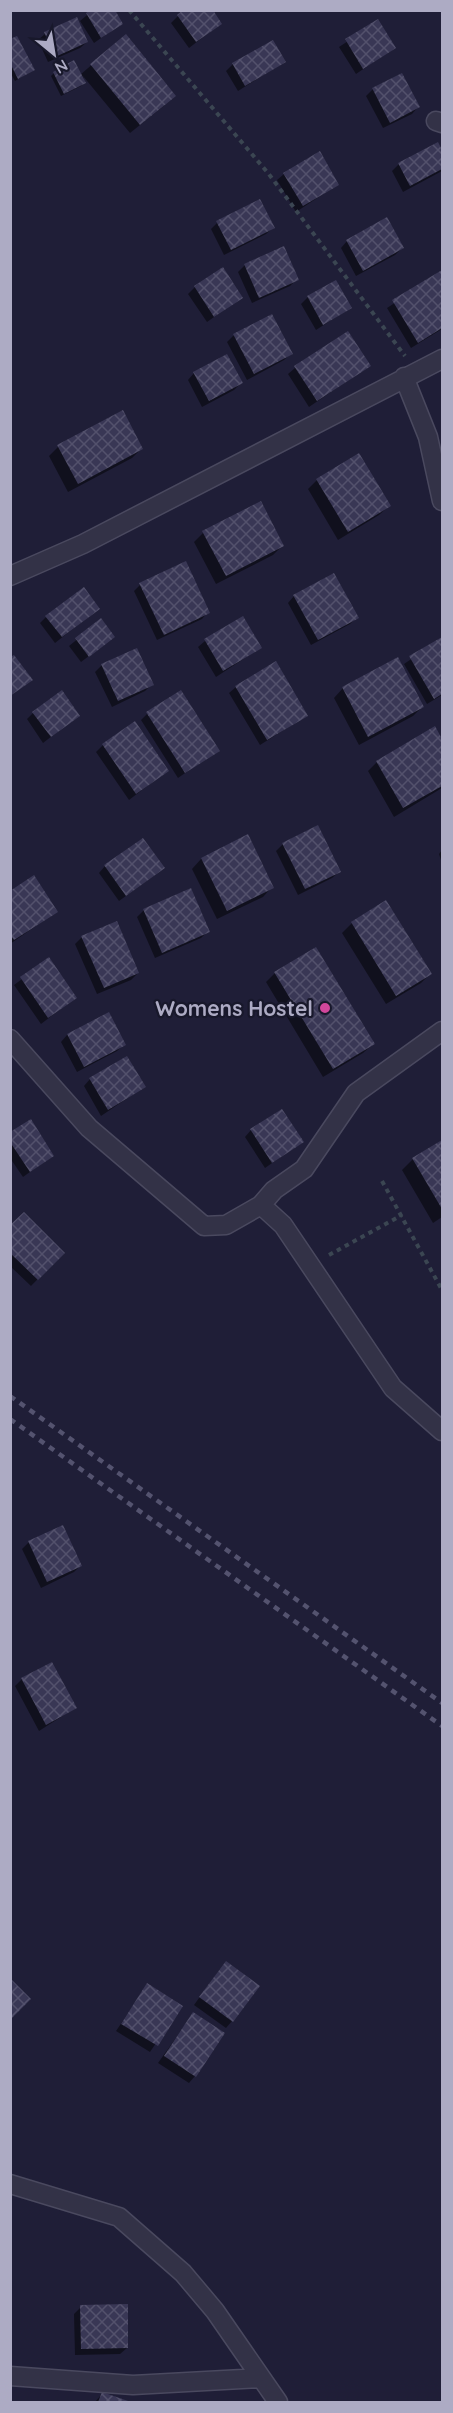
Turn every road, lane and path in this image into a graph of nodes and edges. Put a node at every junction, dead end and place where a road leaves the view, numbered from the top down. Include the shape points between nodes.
1 (129, 10) edge
2 (442, 359) edge
3 (410, 374) junction
4 (442, 501) edge
5 (10, 576) edge
6 (442, 1031) edge
7 (10, 1039) edge
8 (382, 1181) dead end
9 (261, 1205) junction
10 (402, 1215) junction
11 (311, 1265) junction
12 (442, 1290) edge
13 (442, 1431) edge
14 (10, 2184) edge
15 (10, 2376) edge
16 (261, 2378) junction
17 (278, 2403) edge

1 - 3 path via 268,173
2 - 3 street
3 - 4 street
3 - 5 street via 82,544
6 - 9 street via 356,1093 304,1168
7 - 9 street via 88,1128 204,1226 226,1225
8 - 10 path
9 - 11 street via 284,1225
10 - 11 path
10 - 12 path
11 - 13 street via 393,1388
14 - 16 street via 119,2217 183,2273 215,2311
15 - 16 street via 133,2385
16 - 17 street

